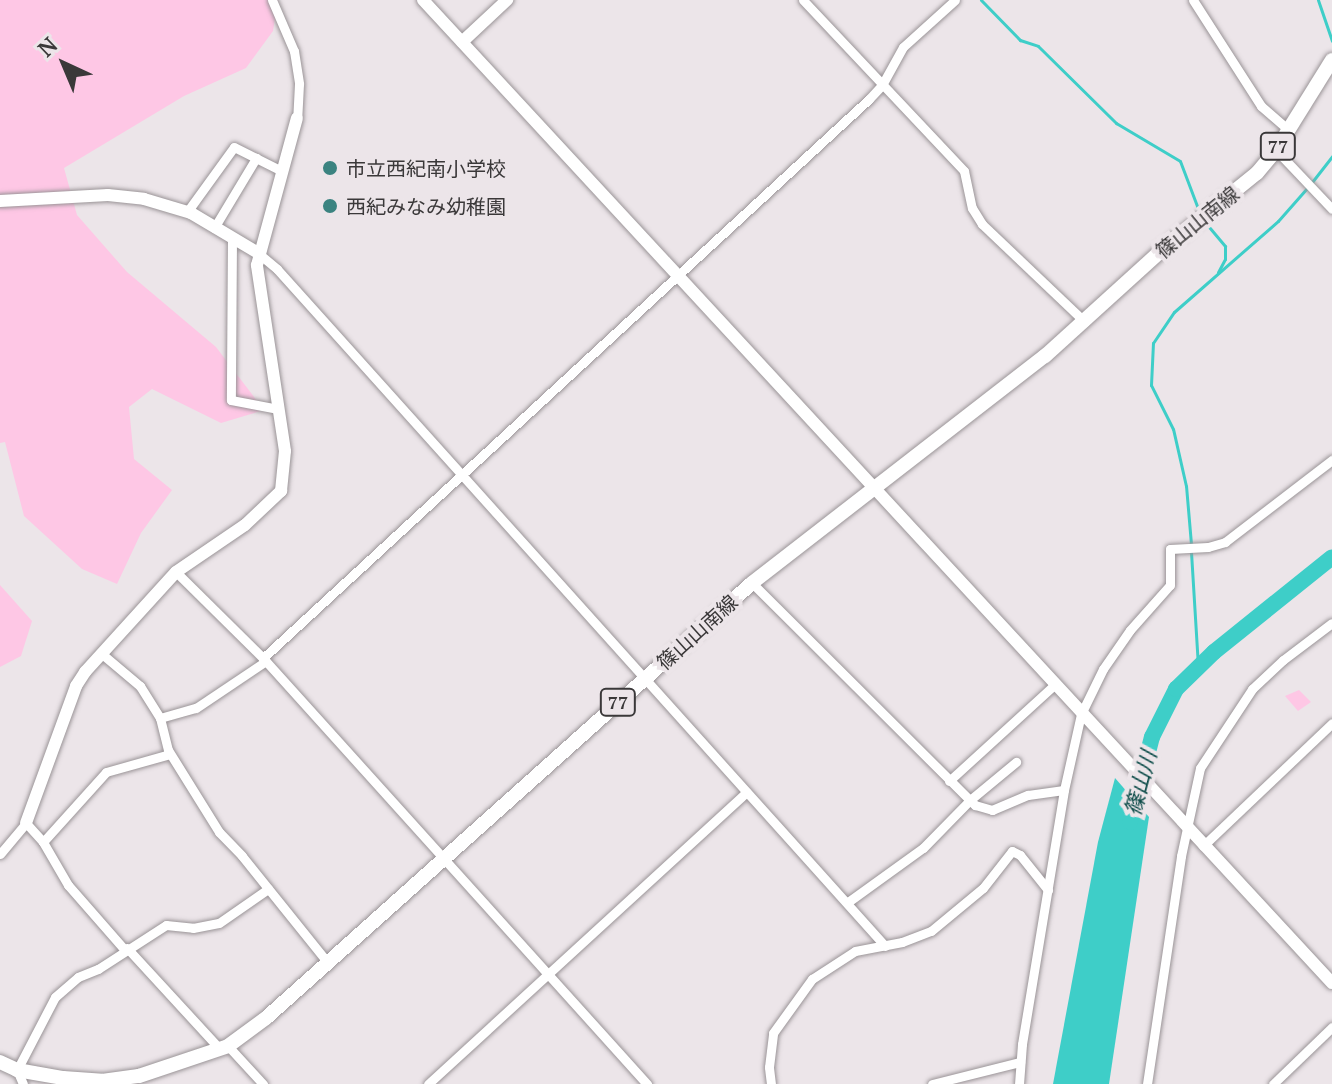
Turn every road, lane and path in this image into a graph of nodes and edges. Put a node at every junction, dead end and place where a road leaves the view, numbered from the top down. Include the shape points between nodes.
1 (272, 0) edge
2 (423, 0) edge
3 (507, 0) edge
4 (803, 0) edge
5 (955, 0) edge
6 (1193, 0) edge
7 (462, 42) junction
8 (1332, 60) edge
9 (882, 85) junction
10 (297, 118) joint
11 (1286, 128) junction
12 (1276, 150) junction
13 (256, 158) junction
14 (282, 171) junction
15 (0, 201) edge
16 (1332, 209) edge
17 (187, 212) junction
18 (214, 228) junction
19 (232, 238) junction
20 (258, 253) junction
21 (675, 275) junction
22 (1085, 322) junction
23 (278, 409) junction
24 (1332, 460) edge
25 (461, 475) junction
26 (876, 486) junction
27 (176, 572) junction
28 (752, 583) junction
29 (1332, 623) edge
30 (102, 654) junction
31 (265, 659) junction
32 (646, 678) junction
33 (1054, 685) junction
34 (1084, 717) junction
35 (160, 718) junction
36 (1332, 723) edge
37 (170, 754) junction
38 (1016, 762) dead end
39 (949, 781) junction
40 (1064, 790) junction
41 (747, 792) junction
42 (970, 800) junction
43 (26, 823) junction
44 (1185, 826) junction
45 (43, 842) junction
46 (1203, 846) junction
47 (0, 854) edge
48 (444, 857) junction
49 (268, 889) junction
50 (1048, 890) junction
51 (848, 902) junction
52 (885, 946) junction
53 (126, 948) junction
54 (328, 963) junction
55 (548, 974) junction
56 (1332, 983) edge
57 (1332, 1027) edge
58 (224, 1048) junction
59 (0, 1062) edge
60 (1020, 1062) junction
61 (17, 1070) junction
62 (23, 1084) edge
63 (263, 1084) edge
64 (428, 1084) edge
65 (647, 1084) edge
66 (771, 1084) edge
67 (932, 1084) edge
68 (1019, 1084) edge
69 (1147, 1084) edge
70 (1273, 1084) edge

1 - 10 street via 294,51
2 - 7 street
3 - 7 street
4 - 9 street
5 - 9 street via 903,47
6 - 11 street via 1261,106
7 - 21 street
8 - 11 main road, 篠山山南線 / 77
9 - 21 street
9 - 22 street via 964,171 972,208 982,224
10 - 14 street
11 - 12 main road, 篠山山南線 / 77
12 - 16 street
12 - 22 main road, 篠山山南線 / 77 via 1257,173
13 - 14 street
13 - 17 street via 234,147
13 - 18 street
14 - 20 street
15 - 17 street via 108,195
17 - 18 street
18 - 19 street
19 - 20 street
19 - 23 street via 231,400
20 - 23 street
20 - 25 street
21 - 25 street
21 - 26 street
22 - 26 main road, 篠山山南線 / 77
23 - 27 street via 285,451 281,491 245,525
24 - 34 street via 1225,542 1170,549 1170,585 1121,643
25 - 31 street
25 - 32 street
26 - 28 main road, 篠山山南線 / 77
26 - 33 street
27 - 30 street
27 - 31 street
28 - 32 main road, 篠山山南線 / 77
28 - 39 street
29 - 44 street via 1262,679 1226,723 1200,768
30 - 35 street via 140,686
30 - 43 street via 76,686
31 - 35 street via 196,708
31 - 48 street
32 - 41 street
32 - 48 main road, 篠山山南線 / 77
33 - 34 street
33 - 39 street
34 - 40 street
34 - 44 street
35 - 37 street
36 - 46 street
37 - 45 street via 106,772
37 - 49 street via 219,832
38 - 42 street
39 - 42 street
40 - 42 street via 1028,795 992,810
40 - 50 street
41 - 51 street
41 - 55 street
42 - 51 street via 923,848
43 - 45 street
43 - 47 street
44 - 46 street
44 - 69 street
45 - 53 street via 68,885
46 - 56 street
48 - 54 main road, 篠山山南線 / 77
48 - 55 street
49 - 53 street via 219,923 193,928 166,925
49 - 54 street
50 - 52 street via 1012,851 983,888 931,931
50 - 60 street
51 - 52 street
52 - 66 street via 855,951 812,979 788,1008 773,1033
53 - 58 street
53 - 61 street via 55,997
54 - 58 main road, 篠山山南線 / 77
55 - 64 street
55 - 65 street
57 - 70 street
58 - 61 main road, 篠山山南線 / 77 via 139,1076 102,1081
58 - 63 street
59 - 61 main road, 篠山山南線 / 77
60 - 67 street
60 - 68 street
61 - 62 street

